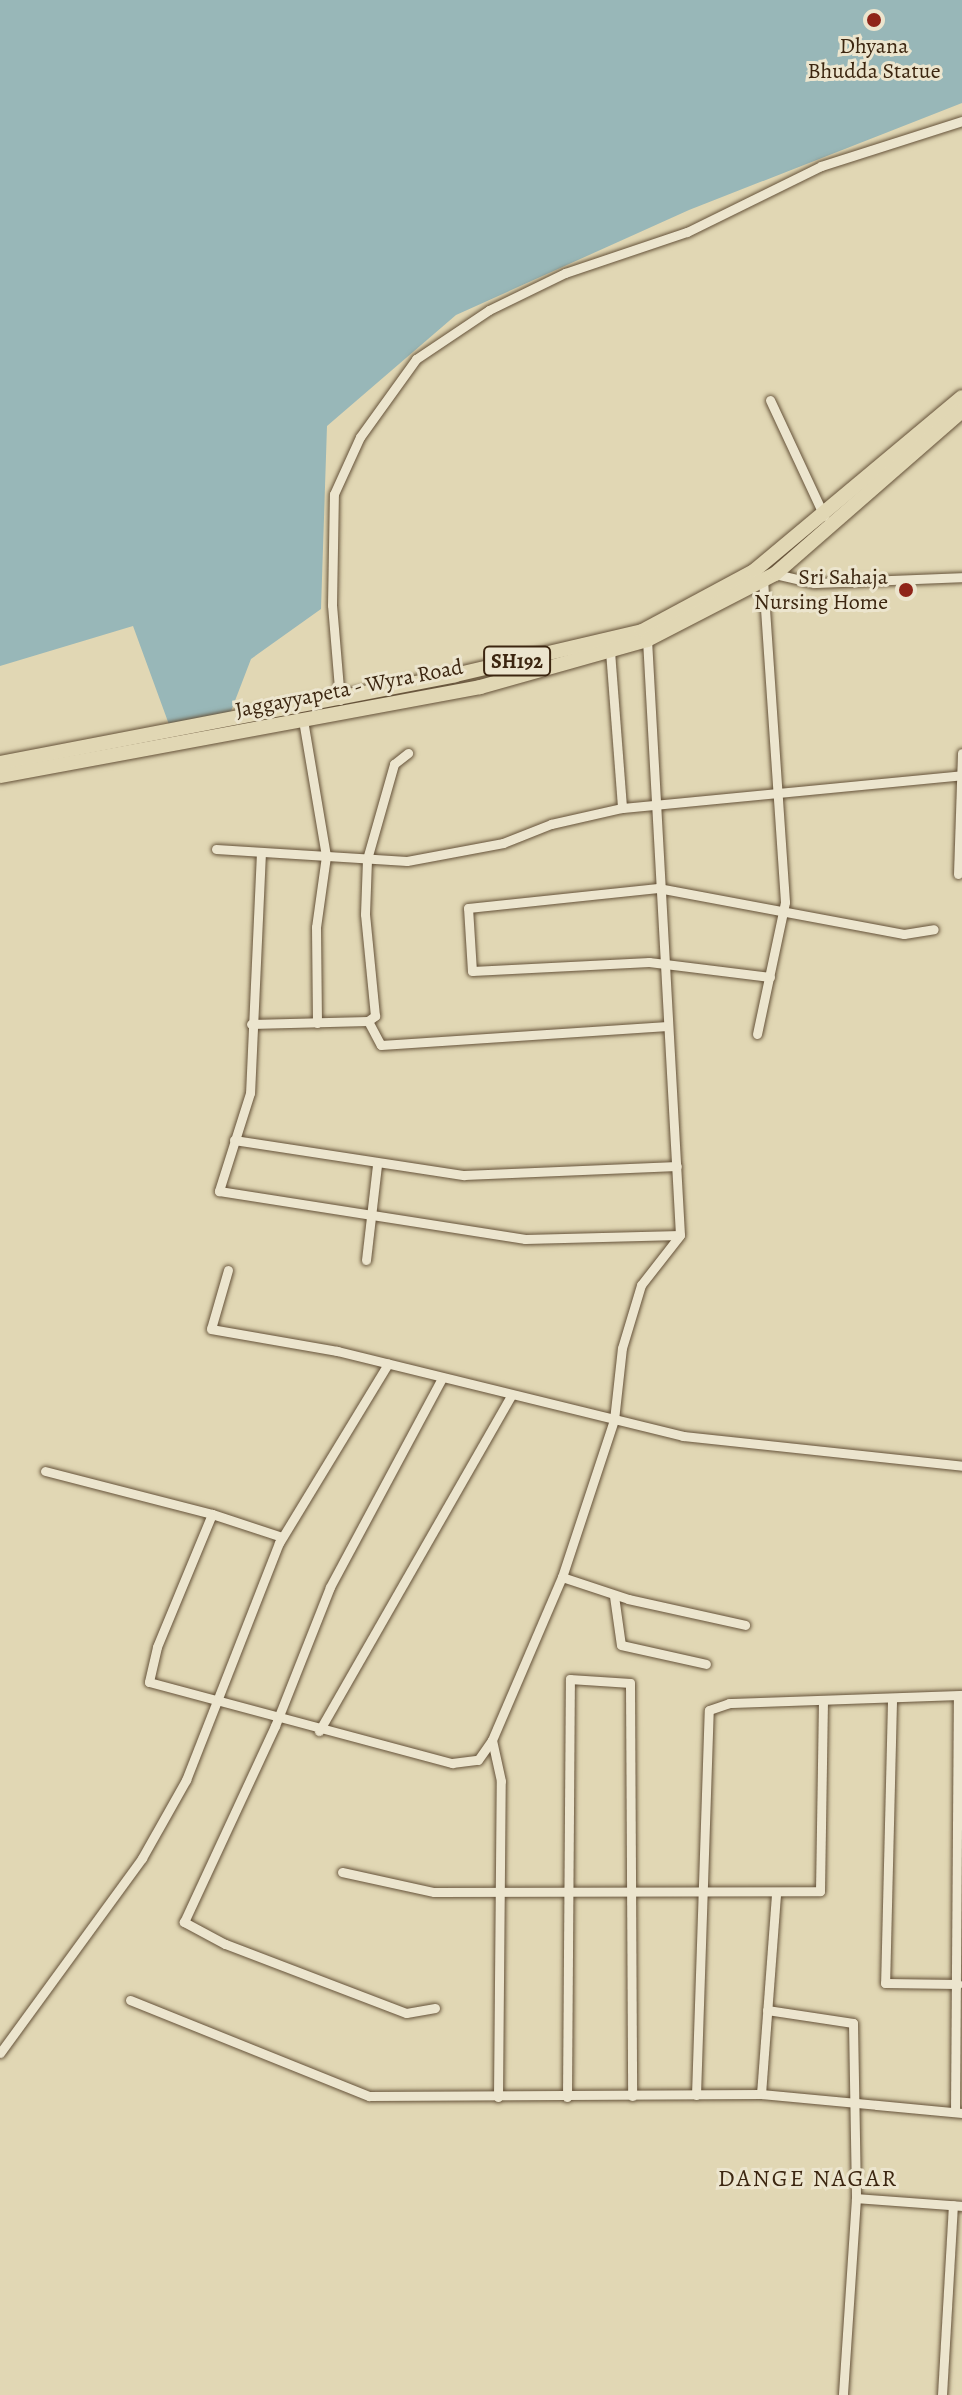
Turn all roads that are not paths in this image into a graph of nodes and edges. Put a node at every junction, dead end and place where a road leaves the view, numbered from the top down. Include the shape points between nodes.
1 (962, 121) edge
2 (962, 397) edge
3 (770, 400) dead end
4 (961, 416) edge
5 (824, 515) junction
6 (831, 530) junction
7 (769, 577) junction
8 (962, 577) edge
9 (647, 640) junction
10 (610, 651) junction
11 (340, 705) junction
12 (303, 720) junction
13 (408, 753) dead end
14 (962, 753) edge
15 (0, 763) edge
16 (962, 775) edge
17 (0, 776) edge
18 (777, 791) junction
19 (656, 804) junction
20 (622, 808) junction
21 (216, 849) dead end
22 (261, 852) junction
23 (326, 856) junction
24 (367, 859) junction
25 (958, 874) dead end
26 (658, 888) junction
27 (784, 911) junction
28 (934, 929) dead end
29 (662, 963) junction
30 (770, 977) junction
31 (368, 1021) junction
32 (317, 1023) junction
33 (251, 1024) junction
34 (667, 1026) junction
35 (757, 1034) dead end
36 (234, 1140) junction
37 (377, 1165) junction
38 (677, 1166) junction
39 (373, 1219) junction
40 (680, 1235) junction
41 (366, 1260) dead end
42 (228, 1270) dead end
43 (388, 1364) junction
44 (442, 1378) junction
45 (510, 1397) junction
46 (614, 1420) junction
47 (962, 1466) edge
48 (45, 1471) dead end
49 (212, 1514) junction
50 (282, 1537) junction
51 (562, 1577) junction
52 (614, 1596) junction
53 (745, 1625) dead end
54 (706, 1664) dead end
55 (960, 1695) edge
56 (216, 1699) junction
57 (823, 1700) junction
58 (892, 1701) junction
59 (278, 1717) junction
60 (319, 1731) junction
61 (492, 1740) junction
62 (342, 1872) dead end
63 (701, 1890) junction
64 (634, 1891) junction
65 (567, 1892) junction
66 (502, 1893) junction
67 (776, 1895) junction
68 (958, 1984) junction
69 (130, 2000) dead end
70 (435, 2008) dead end
71 (767, 2010) junction
72 (0, 2053) edge
73 (761, 2094) junction
74 (696, 2095) junction
75 (632, 2096) junction
76 (498, 2097) junction
77 (567, 2097) junction
78 (858, 2104) junction
79 (958, 2113) edge
80 (856, 2198) junction
81 (958, 2205) edge
82 (843, 2395) edge
83 (942, 2395) edge

1 - 11 street via 821,166 687,232 565,273 489,310 416,359 360,437 334,494 331,592
2 - 5 main road, SH192
3 - 5 street
4 - 6 main road, Jaggayyapeta - Wyra Road / SH192
5 - 6 street
5 - 11 main road, SH192 via 754,571 642,631
6 - 7 main road, Jaggayyapeta - Wyra Road / SH192
7 - 8 street via 814,583
7 - 9 main road, Jaggayyapeta - Wyra Road / SH192
7 - 18 street
9 - 10 main road, Jaggayyapeta - Wyra Road / SH192
9 - 19 street
10 - 11 main road, Jaggayyapeta - Wyra Road / SH192 via 480,687
10 - 20 street
11 - 12 main road, Jaggayyapeta - Wyra Road / SH192
11 - 15 main road, SH192
12 - 17 main road, Jaggayyapeta - Wyra Road / SH192
12 - 23 street
13 - 24 street via 394,764
14 - 16 street
16 - 18 street
16 - 25 street
18 - 19 street
18 - 27 street
19 - 20 street
19 - 26 street
20 - 24 street via 437,856
21 - 22 street
22 - 23 street
22 - 33 street
23 - 24 street
23 - 32 street via 316,927
24 - 31 street via 365,914 379,1006
26 - 27 street
26 - 29 street
26 - 29 street via 468,908 472,971
27 - 28 street via 904,934
27 - 30 street
29 - 30 street
29 - 34 street
30 - 35 street
31 - 32 street
31 - 34 street via 381,1045
32 - 33 street
33 - 36 street via 250,1093
34 - 38 street
36 - 37 street
36 - 39 street via 219,1191
37 - 38 street via 512,1176
37 - 39 street
38 - 40 street
39 - 40 street via 525,1239
39 - 41 street
40 - 46 street via 641,1285 622,1348
42 - 43 street via 211,1329
43 - 44 street
43 - 50 street
44 - 45 street
44 - 59 street via 330,1587
45 - 46 street
45 - 60 street
46 - 47 street via 683,1436
46 - 51 street
48 - 49 street
49 - 50 street
49 - 56 street via 157,1647 149,1682
50 - 56 street
51 - 52 street
51 - 61 street
52 - 53 street
52 - 54 street via 621,1645
55 - 58 street
55 - 68 street
56 - 59 street
56 - 72 street via 186,1780 142,1858
57 - 58 street
57 - 63 street via 729,1703 709,1710
57 - 67 street via 822,1888
58 - 68 street via 885,1983
59 - 60 street
59 - 70 street via 184,1922 225,1944 406,2013
60 - 61 street via 467,1764 478,1760
61 - 66 street via 501,1781
62 - 66 street via 434,1892
63 - 64 street
63 - 67 street
63 - 74 street
64 - 65 street
64 - 65 street via 630,1683 570,1679
64 - 75 street
65 - 66 street
65 - 77 street
66 - 76 street
67 - 71 street
68 - 79 street
69 - 76 street via 369,2096
71 - 73 street
71 - 78 street via 853,2023
73 - 74 street
73 - 78 street
74 - 75 street
75 - 77 street
76 - 77 street
78 - 79 street
78 - 80 street
80 - 81 street
80 - 82 street
81 - 83 street

